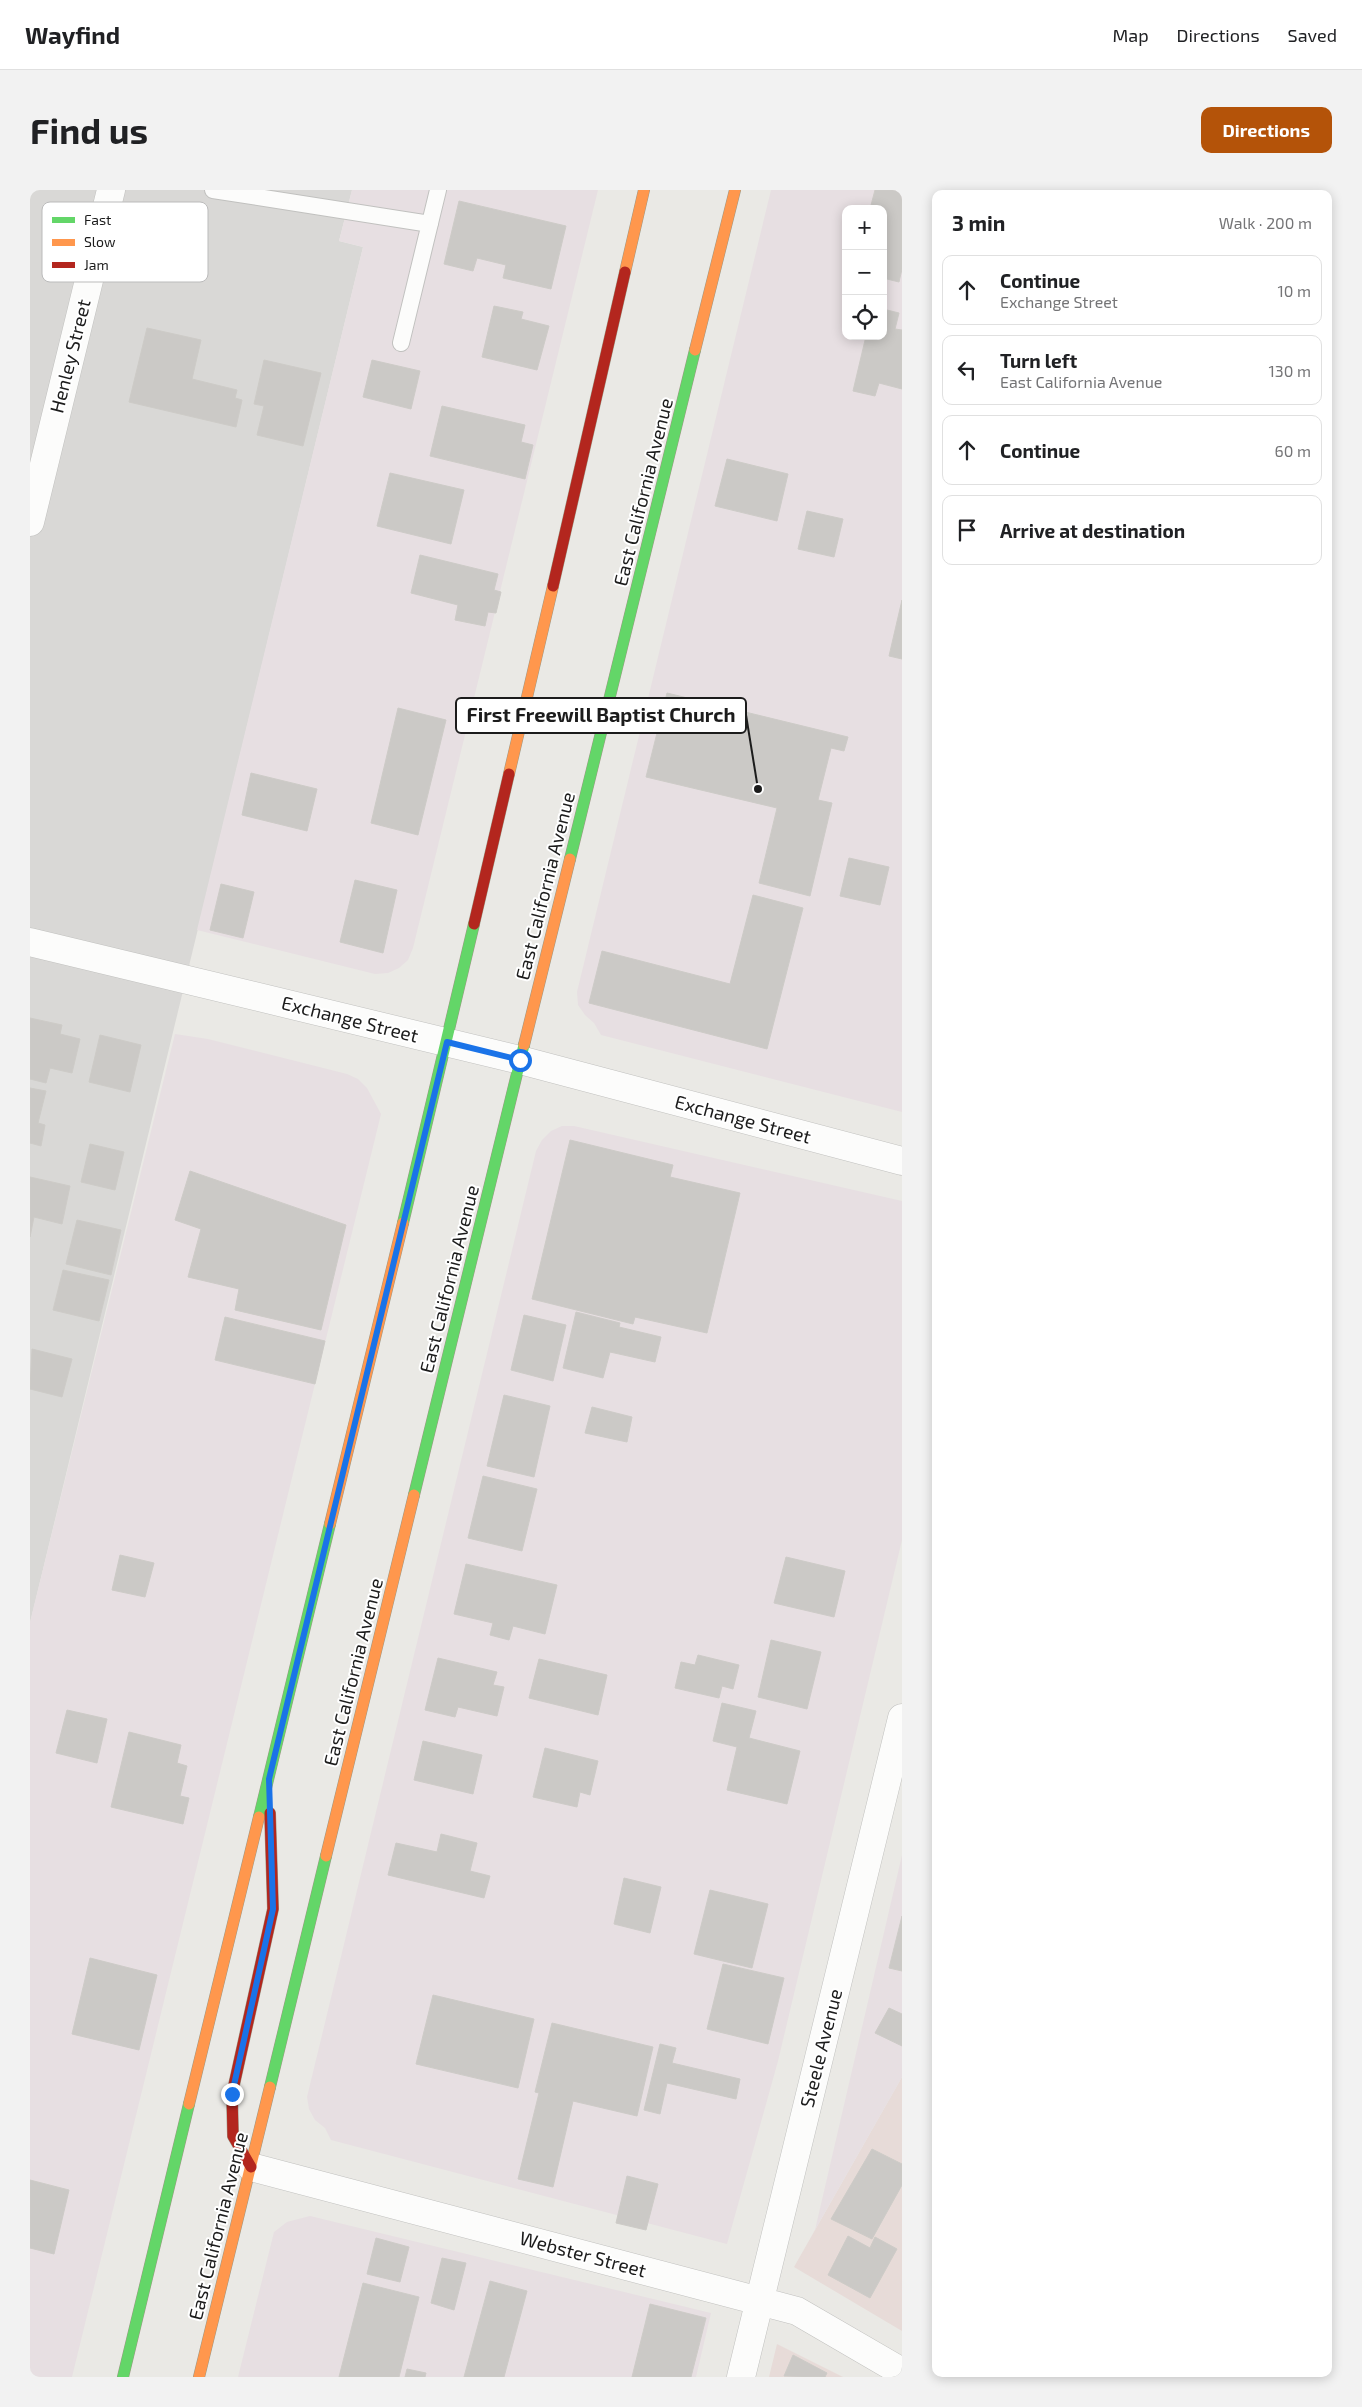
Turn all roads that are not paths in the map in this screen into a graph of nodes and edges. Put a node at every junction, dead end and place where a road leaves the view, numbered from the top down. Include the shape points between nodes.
1 (213, 190) edge
2 (438, 190) edge
3 (644, 190) edge
4 (736, 190) edge
5 (430, 224) junction
6 (89, 282) edge
7 (401, 342) dead end
8 (30, 522) edge
9 (30, 942) edge
10 (447, 1042) junction
11 (520, 1060) junction
12 (902, 1161) edge
13 (902, 1718) edge
14 (269, 1779) junction
15 (251, 2166) junction
16 (759, 2301) junction
17 (902, 2372) edge
18 (123, 2377) edge
19 (199, 2377) edge
20 (741, 2377) edge

1 - 5 lane
2 - 5 lane
3 - 10 main road
4 - 11 main road, East California Avenue
5 - 7 lane
6 - 8 street, Henley Street
9 - 10 street, Exchange Street
10 - 11 street, Exchange Street
10 - 14 main road
11 - 12 street, Exchange Street
11 - 15 main road, East California Avenue
13 - 16 street, Steele Avenue
14 - 15 main road via 273,1909 232,2094 233,2136
14 - 18 main road
15 - 16 street, Webster Street
15 - 19 main road, East California Avenue
16 - 17 street, Webster Street via 797,2311
16 - 20 street, Steele Avenue

